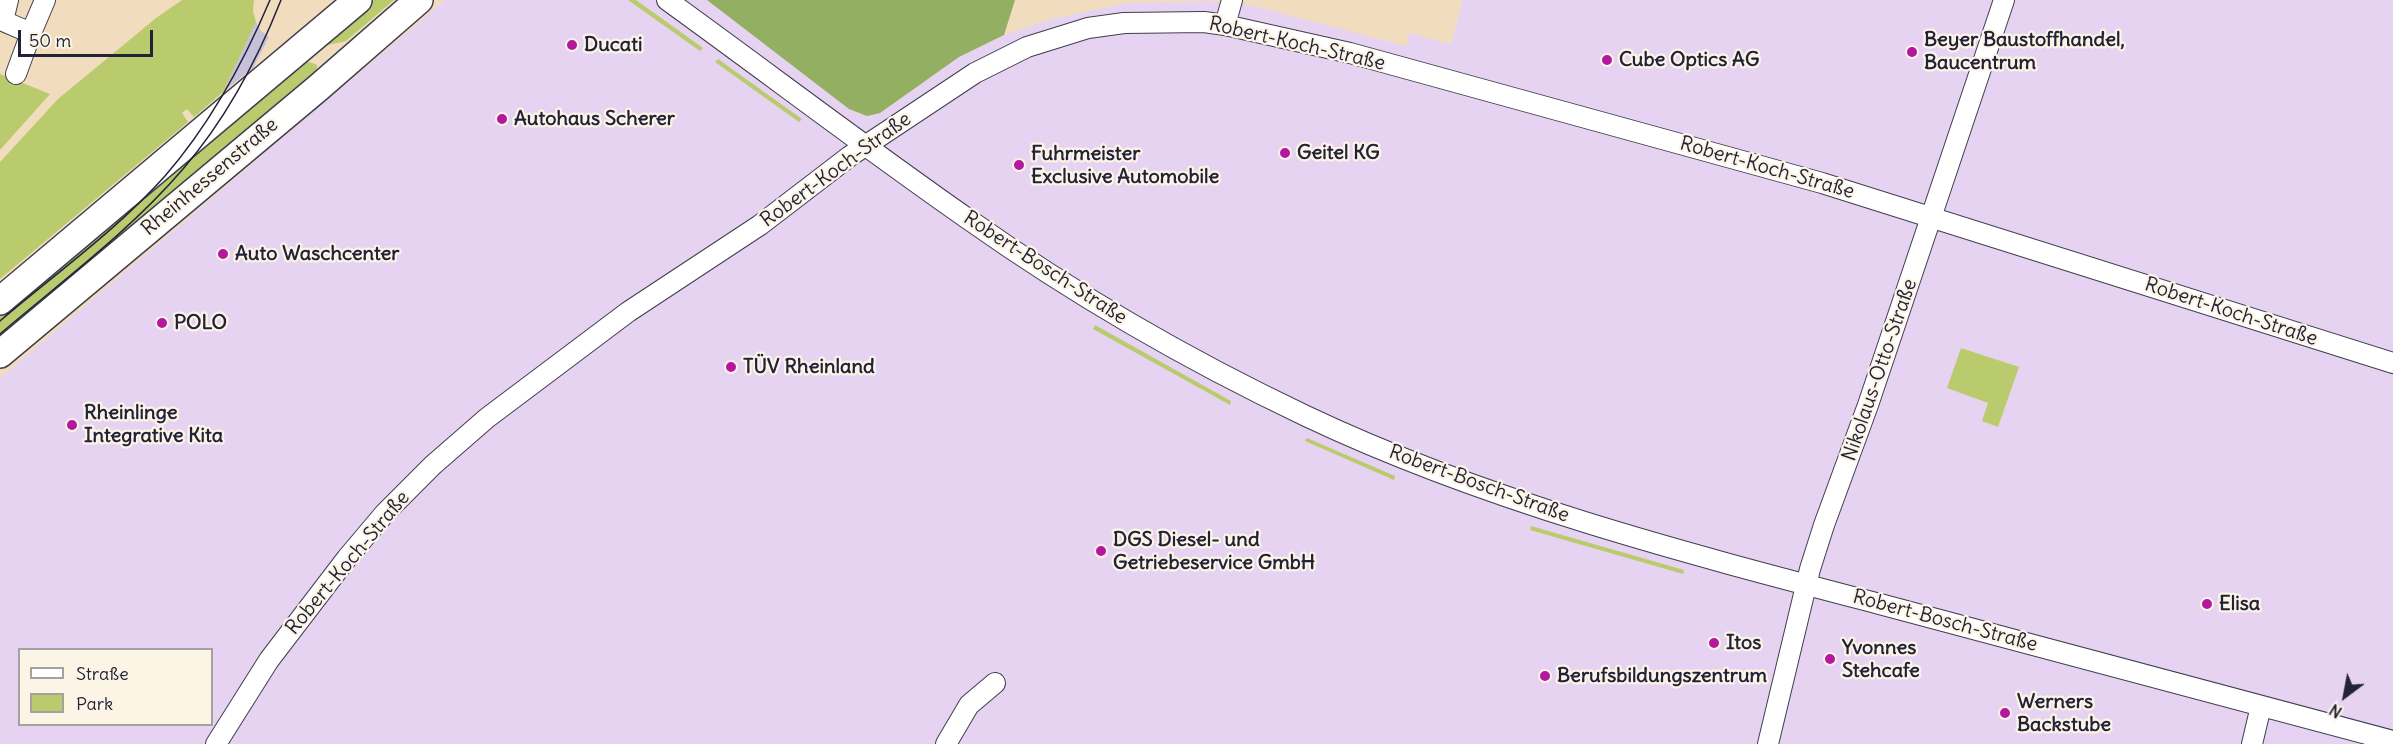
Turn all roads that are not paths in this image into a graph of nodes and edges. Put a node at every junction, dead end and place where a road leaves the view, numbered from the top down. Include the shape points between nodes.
1 (8, 0) edge
2 (45, 0) edge
3 (358, 0) edge
4 (420, 0) edge
5 (667, 0) edge
6 (1232, 0) edge
7 (2004, 0) edge
8 (1225, 25) junction
9 (31, 33) junction
10 (16, 74) dead end
11 (867, 146) junction
12 (1932, 218) junction
13 (0, 301) edge
14 (0, 354) edge
15 (2393, 363) edge
16 (1807, 585) junction
17 (996, 683) dead end
18 (2261, 706) junction
19 (2393, 741) edge
20 (216, 744) edge
21 (946, 744) edge
22 (1768, 744) edge
23 (2252, 744) edge

1 - 9 street via 3,21
2 - 9 street
3 - 13 main road, Rheinhessenstraße
4 - 14 main road, Rheinhessenstraße
5 - 11 street, Robert-Bosch-Straße
6 - 8 street
7 - 12 street, Nikolaus-Otto-Straße
8 - 11 street, Robert-Koch-Straße via 1124,23 1088,28 1037,44 975,73
8 - 12 street, Robert-Koch-Straße via 1350,53 1811,180
9 - 10 street
11 - 16 street, Robert-Bosch-Straße via 1066,284 1203,364 1307,417 1455,478 1563,514
11 - 20 street, Robert-Koch-Straße via 760,225 628,312 460,440 385,513 347,558 269,660
12 - 15 street, Robert-Koch-Straße
12 - 16 street, Nikolaus-Otto-Straße via 1824,525
16 - 18 street, Robert-Bosch-Straße
16 - 22 street, Nikolaus-Otto-Straße
17 - 21 street via 969,705
18 - 19 street, Robert-Bosch-Straße
18 - 23 street

